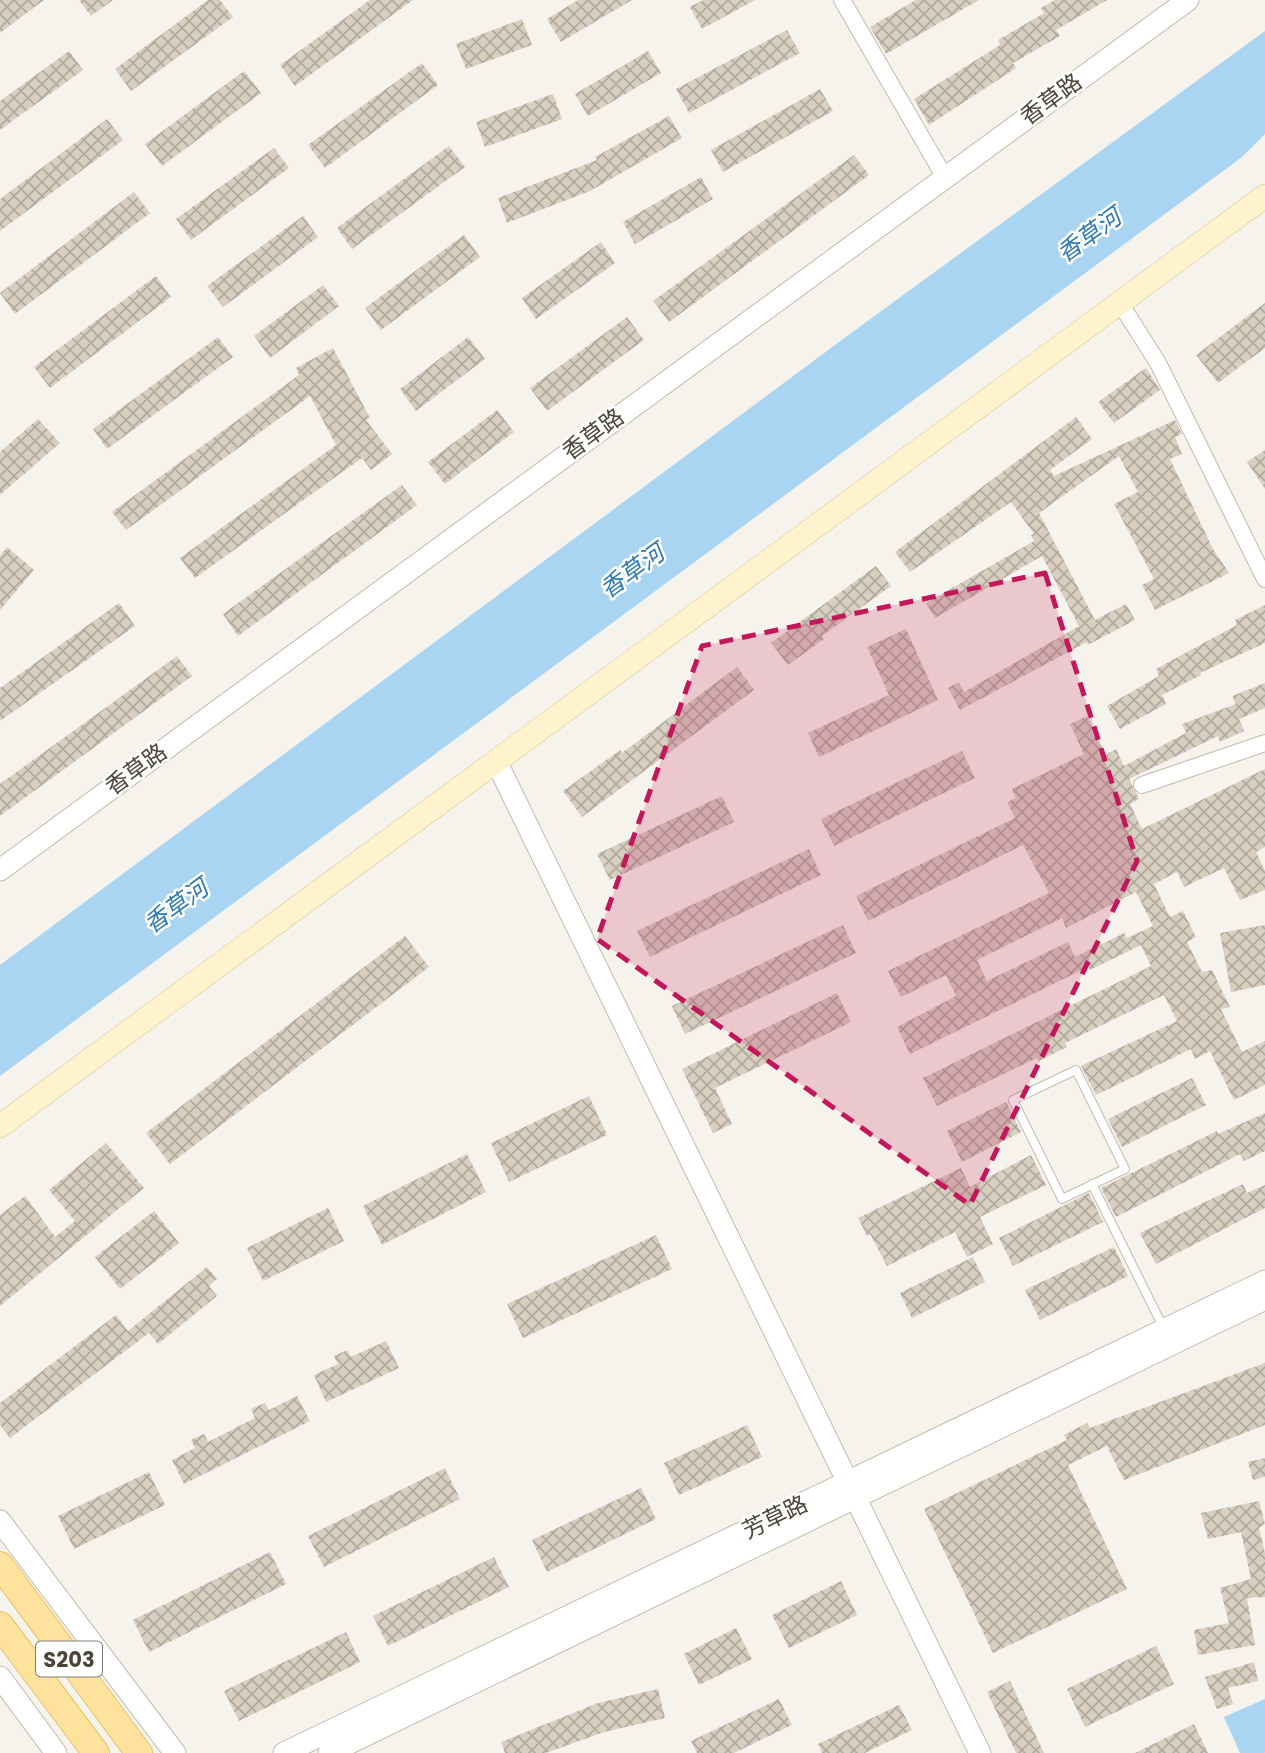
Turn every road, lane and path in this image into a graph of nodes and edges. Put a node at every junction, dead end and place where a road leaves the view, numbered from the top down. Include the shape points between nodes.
1 (842, 0) edge
2 (1188, 0) edge
3 (944, 176) junction
4 (1265, 196) edge
5 (1119, 303) junction
6 (1265, 579) edge
7 (1265, 743) edge
8 (496, 761) junction
9 (1142, 785) dead end
10 (0, 870) edge
11 (0, 1126) edge
12 (1092, 1184) junction
13 (1265, 1282) edge
14 (1265, 1300) edge
15 (1165, 1330) junction
16 (852, 1490) junction
17 (0, 1521) edge
18 (0, 1565) edge
19 (0, 1625) edge
20 (0, 1677) edge
21 (56, 1753) edge
22 (96, 1753) edge
23 (139, 1753) edge
24 (175, 1753) edge
25 (284, 1753) edge
26 (329, 1753) edge
27 (980, 1753) edge

1 - 3 street
2 - 3 street, 香草路
3 - 10 street, 香草路
4 - 5 main road
5 - 6 street via 1158,362
5 - 8 main road
7 - 9 street
8 - 11 main road
8 - 16 street
12 - 12 lane via 1062,1199 1013,1100 1076,1070 1125,1169
12 - 15 lane
13 - 15 street, 芳草路
14 - 16 street, 芳草路
15 - 16 street, 芳草路
16 - 25 street, 芳草路
16 - 26 street, 芳草路
16 - 27 street
17 - 24 street
18 - 23 main road, S203
19 - 22 main road, S203
20 - 21 street

